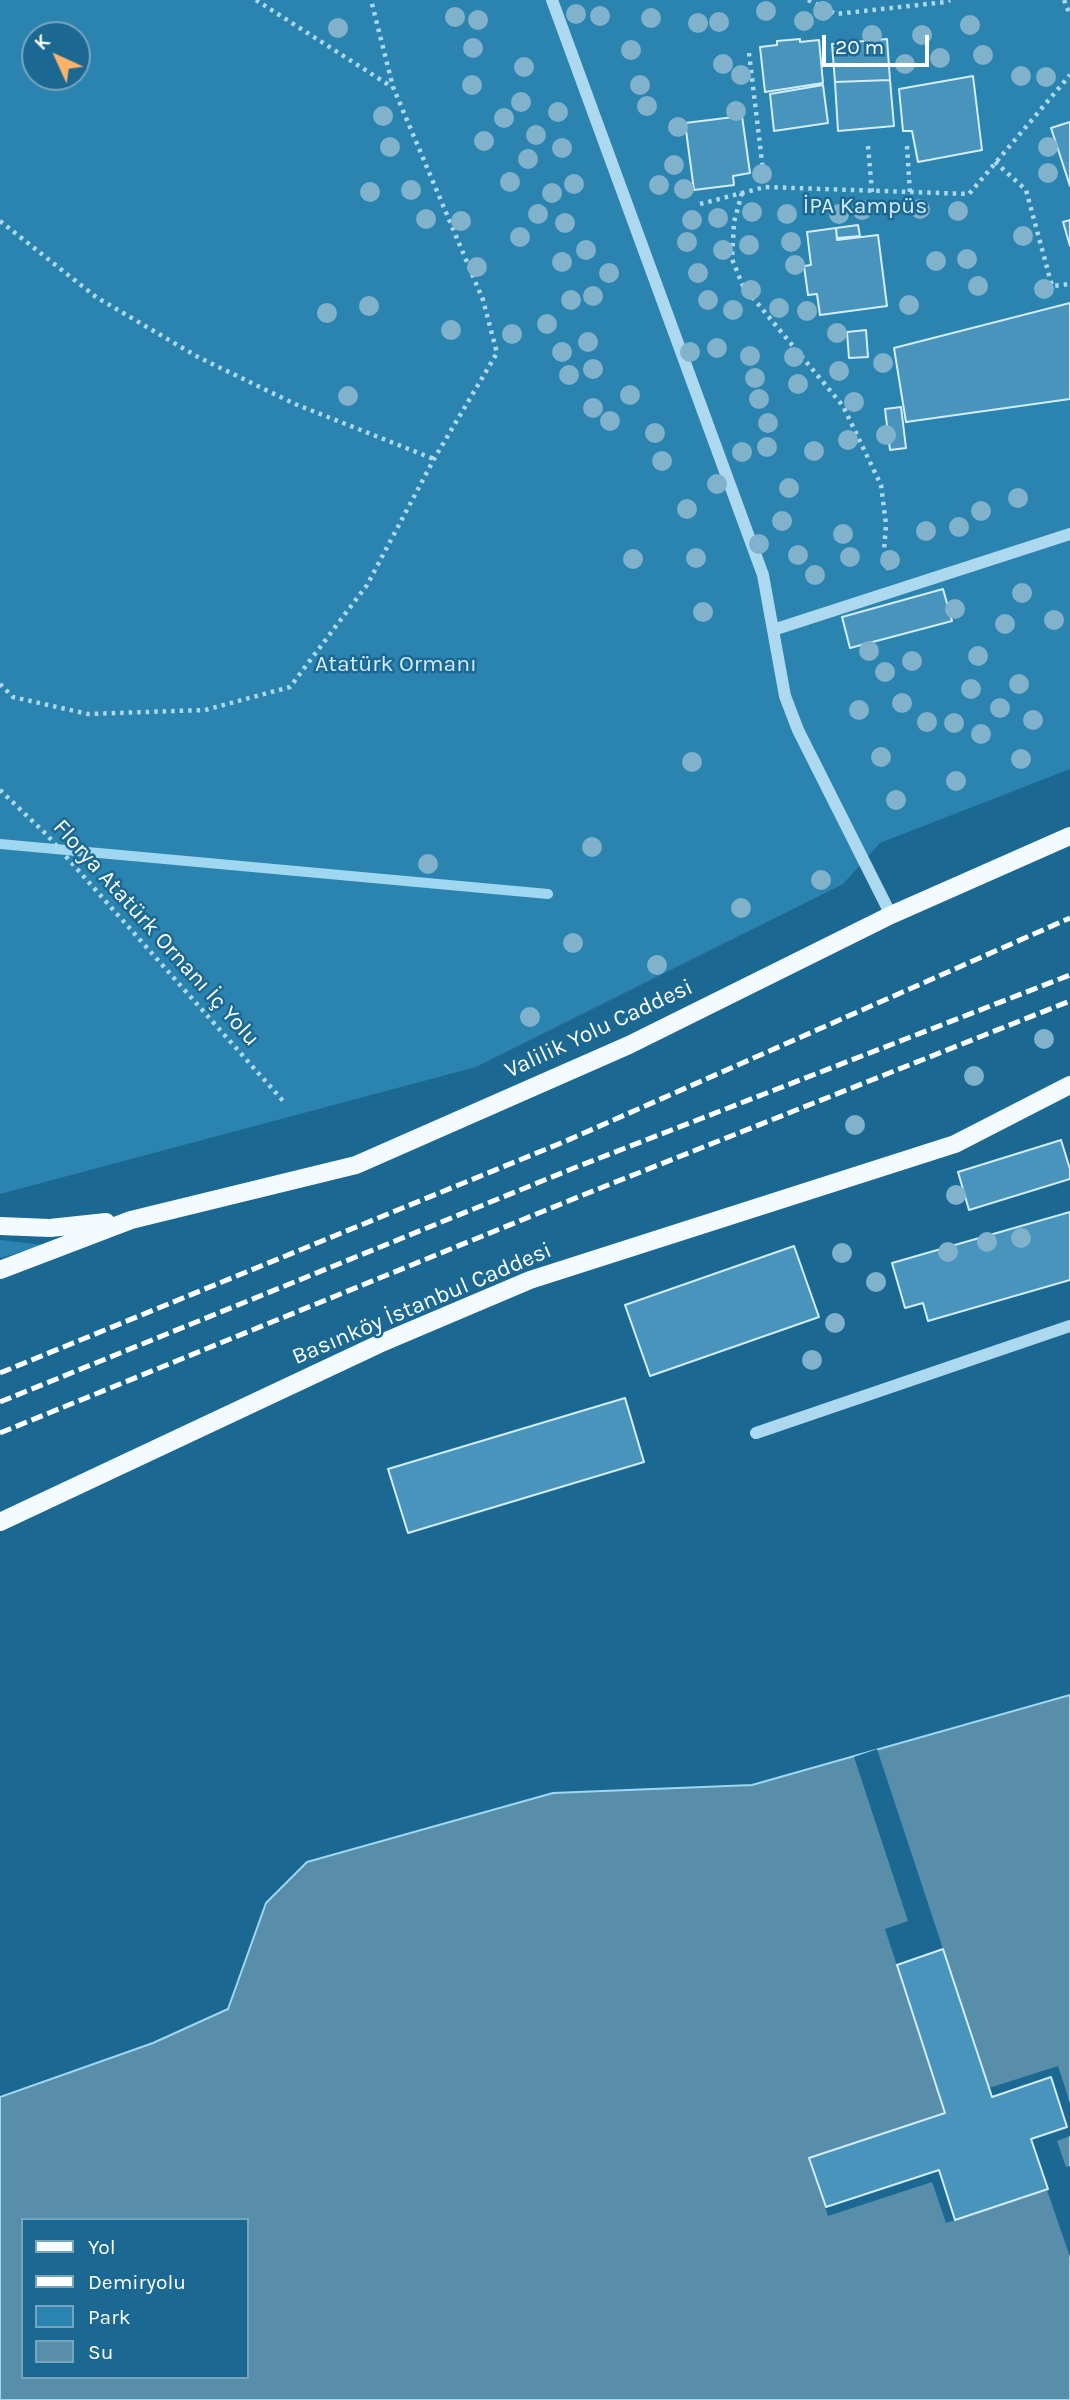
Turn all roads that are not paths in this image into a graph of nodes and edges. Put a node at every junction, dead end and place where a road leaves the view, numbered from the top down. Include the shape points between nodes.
1 (552, 0) edge
2 (1070, 534) edge
3 (774, 630) junction
4 (1070, 836) edge
5 (891, 915) junction
6 (1070, 1085) edge
7 (131, 1220) junction
8 (0, 1226) edge
9 (0, 1270) edge
10 (1070, 1326) edge
11 (756, 1433) dead end
12 (0, 1522) edge

1 - 3 lane via 763,575
2 - 3 lane
3 - 5 lane via 785,696 798,730
4 - 5 main road, Valilik Yolu Caddesi
5 - 7 main road, Valilik Yolu Caddesi via 629,1045 356,1165
6 - 12 main road, Basınköy İstanbul Caddesi via 955,1144 530,1280 379,1344
7 - 8 main road via 50,1228
7 - 9 main road
10 - 11 lane

